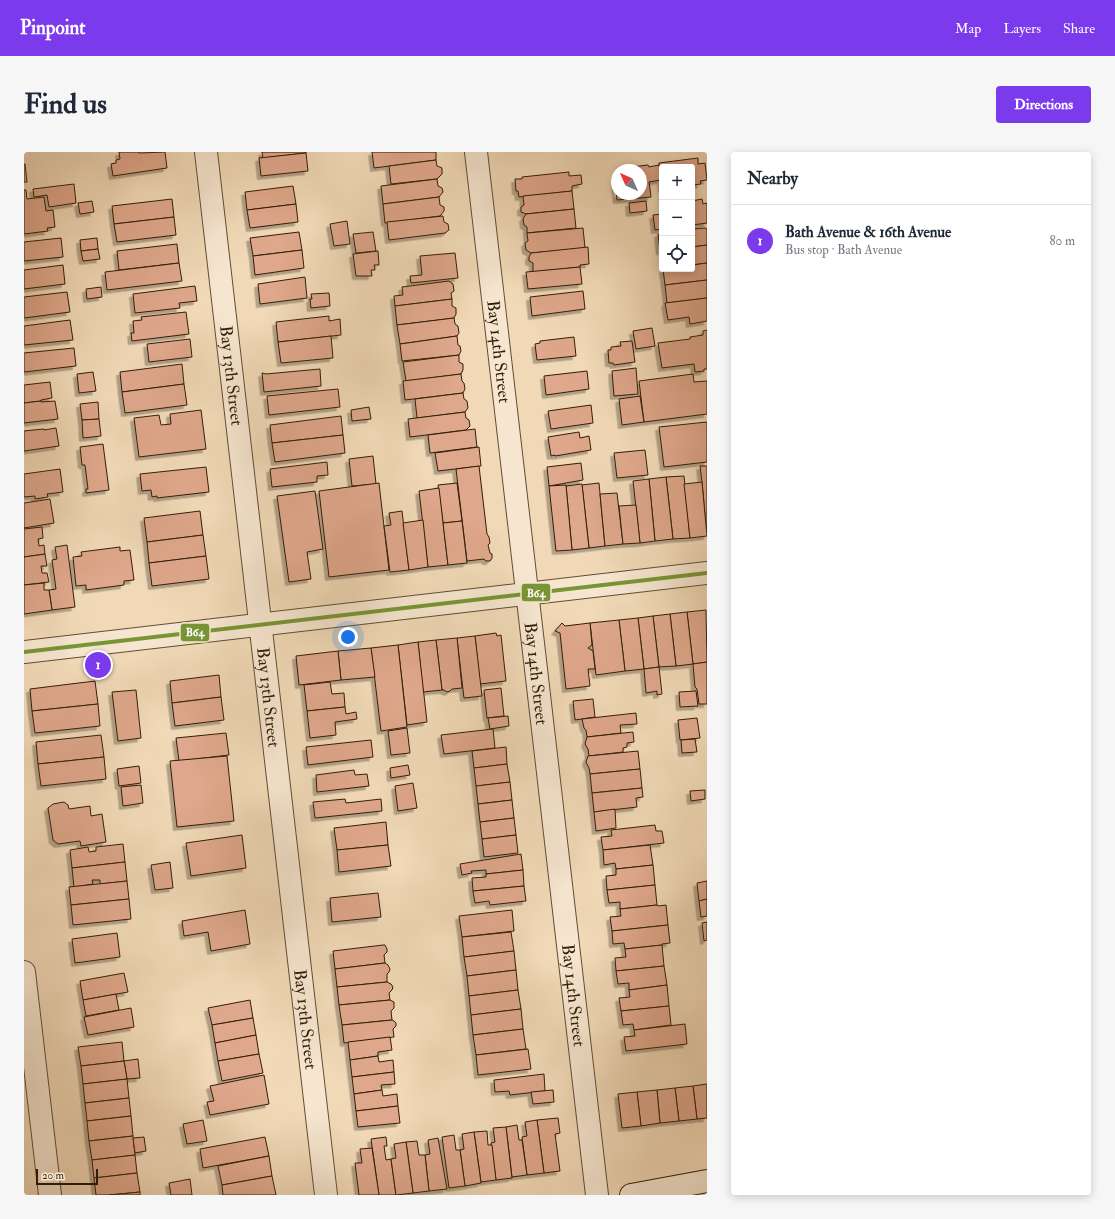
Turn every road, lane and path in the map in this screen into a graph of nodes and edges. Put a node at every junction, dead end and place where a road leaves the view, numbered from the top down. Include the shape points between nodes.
1 (206, 152) edge
2 (476, 152) edge
3 (707, 573) edge
4 (527, 594) junction
5 (260, 624) junction
6 (24, 652) edge
7 (24, 972) edge
8 (707, 1181) edge
9 (50, 1195) edge
10 (326, 1195) edge
11 (597, 1195) edge
12 (631, 1195) edge

1 - 5 street, Bay 13th Street
2 - 4 street, Bay 14th Street
3 - 4 street
4 - 5 street
4 - 11 street, Bay 14th Street
5 - 6 street
5 - 10 street, Bay 13th Street
7 - 9 street
8 - 12 street

